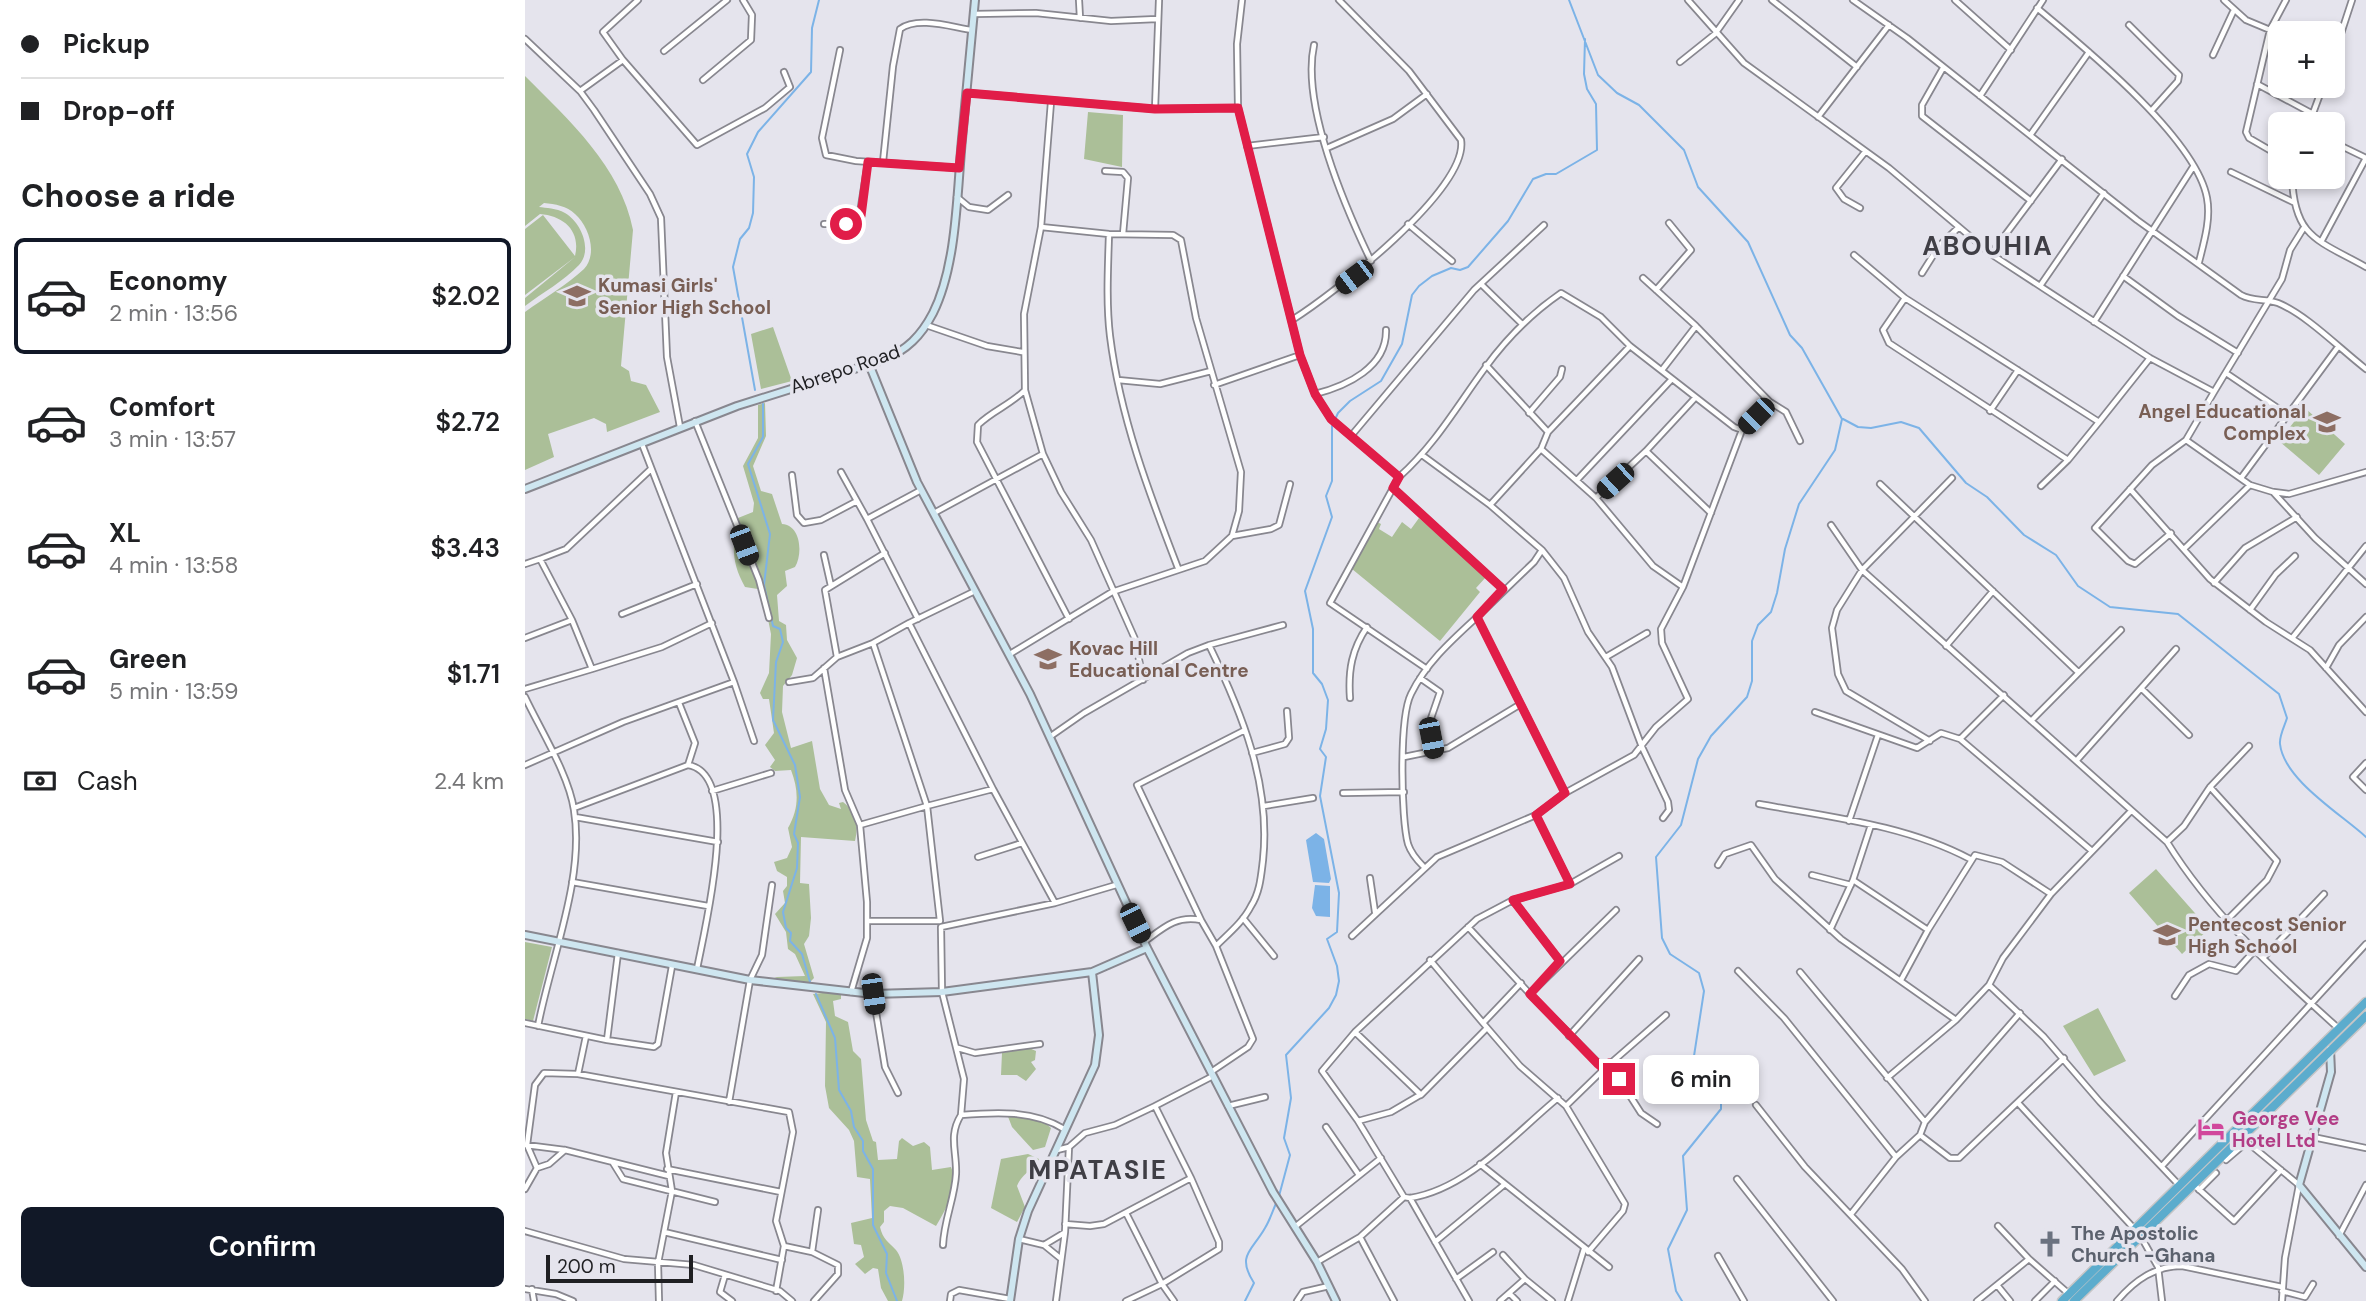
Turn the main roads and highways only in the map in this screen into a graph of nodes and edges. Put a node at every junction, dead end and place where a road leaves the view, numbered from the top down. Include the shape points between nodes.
1 (2366, 1002) edge
2 (2366, 1016) edge
3 (2137, 1232) junction
4 (2071, 1297) edge
5 (2062, 1301) edge

1 - 3 highway
2 - 3 highway via 2195,1187
3 - 4 highway
4 - 5 highway

